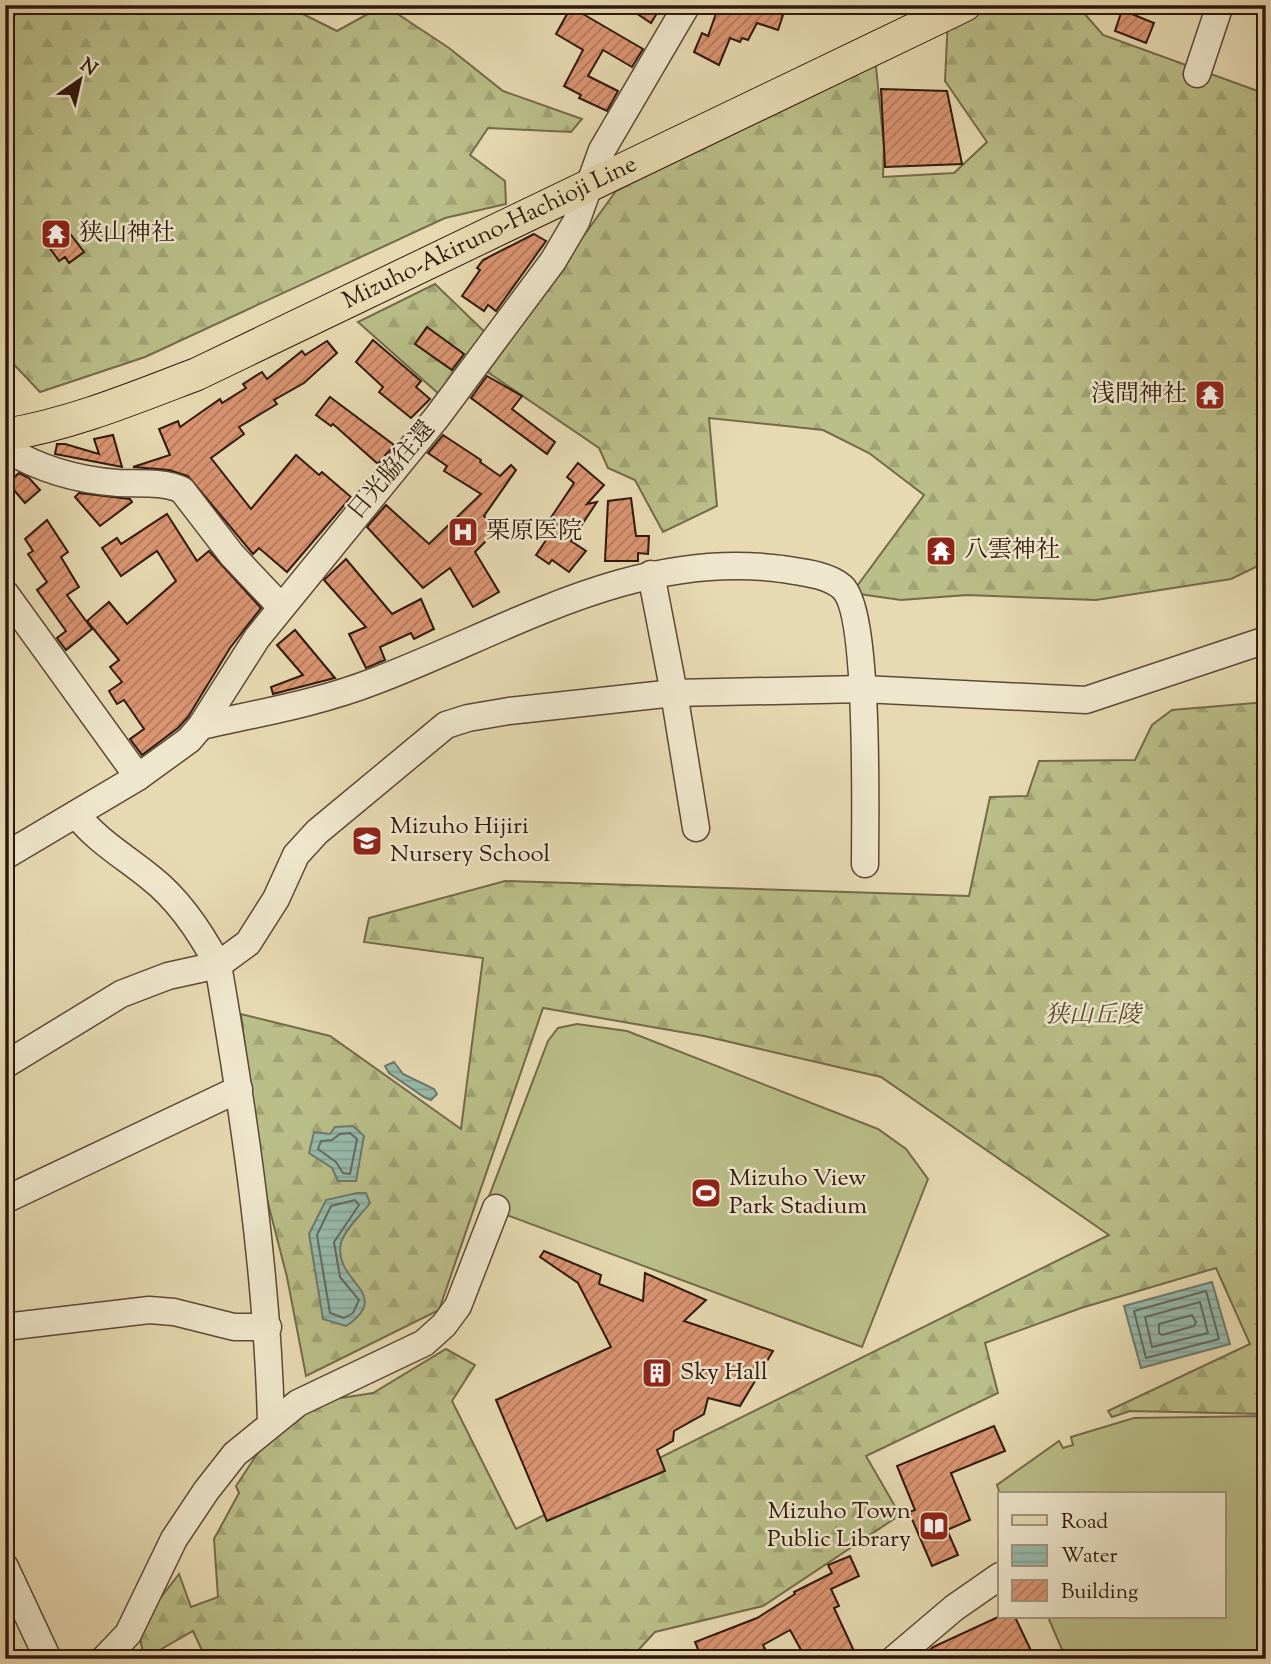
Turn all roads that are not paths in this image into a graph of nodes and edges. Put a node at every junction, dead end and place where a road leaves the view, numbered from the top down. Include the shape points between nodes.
1 (687, 5) edge
2 (965, 5) edge
3 (1220, 5) edge
4 (1197, 74) dead end
5 (590, 184) junction
6 (5, 435) edge
7 (5, 448) edge
8 (651, 574) junction
9 (5, 593) edge
10 (281, 607) junction
11 (15, 626) edge
12 (1266, 640) edge
13 (863, 689) junction
14 (674, 693) junction
15 (201, 726) junction
16 (138, 777) junction
17 (76, 814) junction
18 (696, 828) dead end
19 (5, 856) edge
20 (865, 864) dead end
21 (218, 965) junction
22 (5, 1065) edge
23 (239, 1089) junction
24 (5, 1200) edge
25 (496, 1208) dead end
26 (5, 1327) edge
27 (268, 1327) junction
28 (271, 1422) junction
29 (5, 1567) edge
30 (998, 1577) edge
31 (118, 1656) edge
32 (48, 1659) edge
33 (894, 1659) edge

1 - 5 street, 日光脇往還 via 602,150
2 - 5 main road, Mizuho-Akiruno-Hachioji Line
3 - 4 street
5 - 6 main road, Mizuho-Akiruno-Hachioji Line via 197,374 84,415
5 - 10 street, 日光脇往還 via 576,222 553,261 499,337
7 - 10 street via 63,474 115,483 171,485 182,491 232,555
8 - 13 street via 731,566 770,568 810,573 842,587 852,604
8 - 14 street
8 - 15 street via 579,595 374,682 303,704
9 - 11 street
10 - 15 street, 日光脇往還
11 - 16 street
12 - 13 street via 1086,699
13 - 14 street
13 - 20 street
14 - 18 street
14 - 21 street via 509,711 446,725 317,832 296,855 258,932
15 - 16 street, 日光脇往還
16 - 17 street, 日光脇往還
17 - 19 street, 日光脇往還
17 - 21 street via 109,848 169,895
21 - 22 street via 130,990
21 - 23 street
23 - 24 street
23 - 27 street
25 - 28 street via 458,1306 444,1325 424,1343 298,1403
26 - 27 street via 149,1310 234,1327
27 - 28 street
28 - 31 street via 235,1454 205,1491 174,1539
29 - 32 street
30 - 33 street

